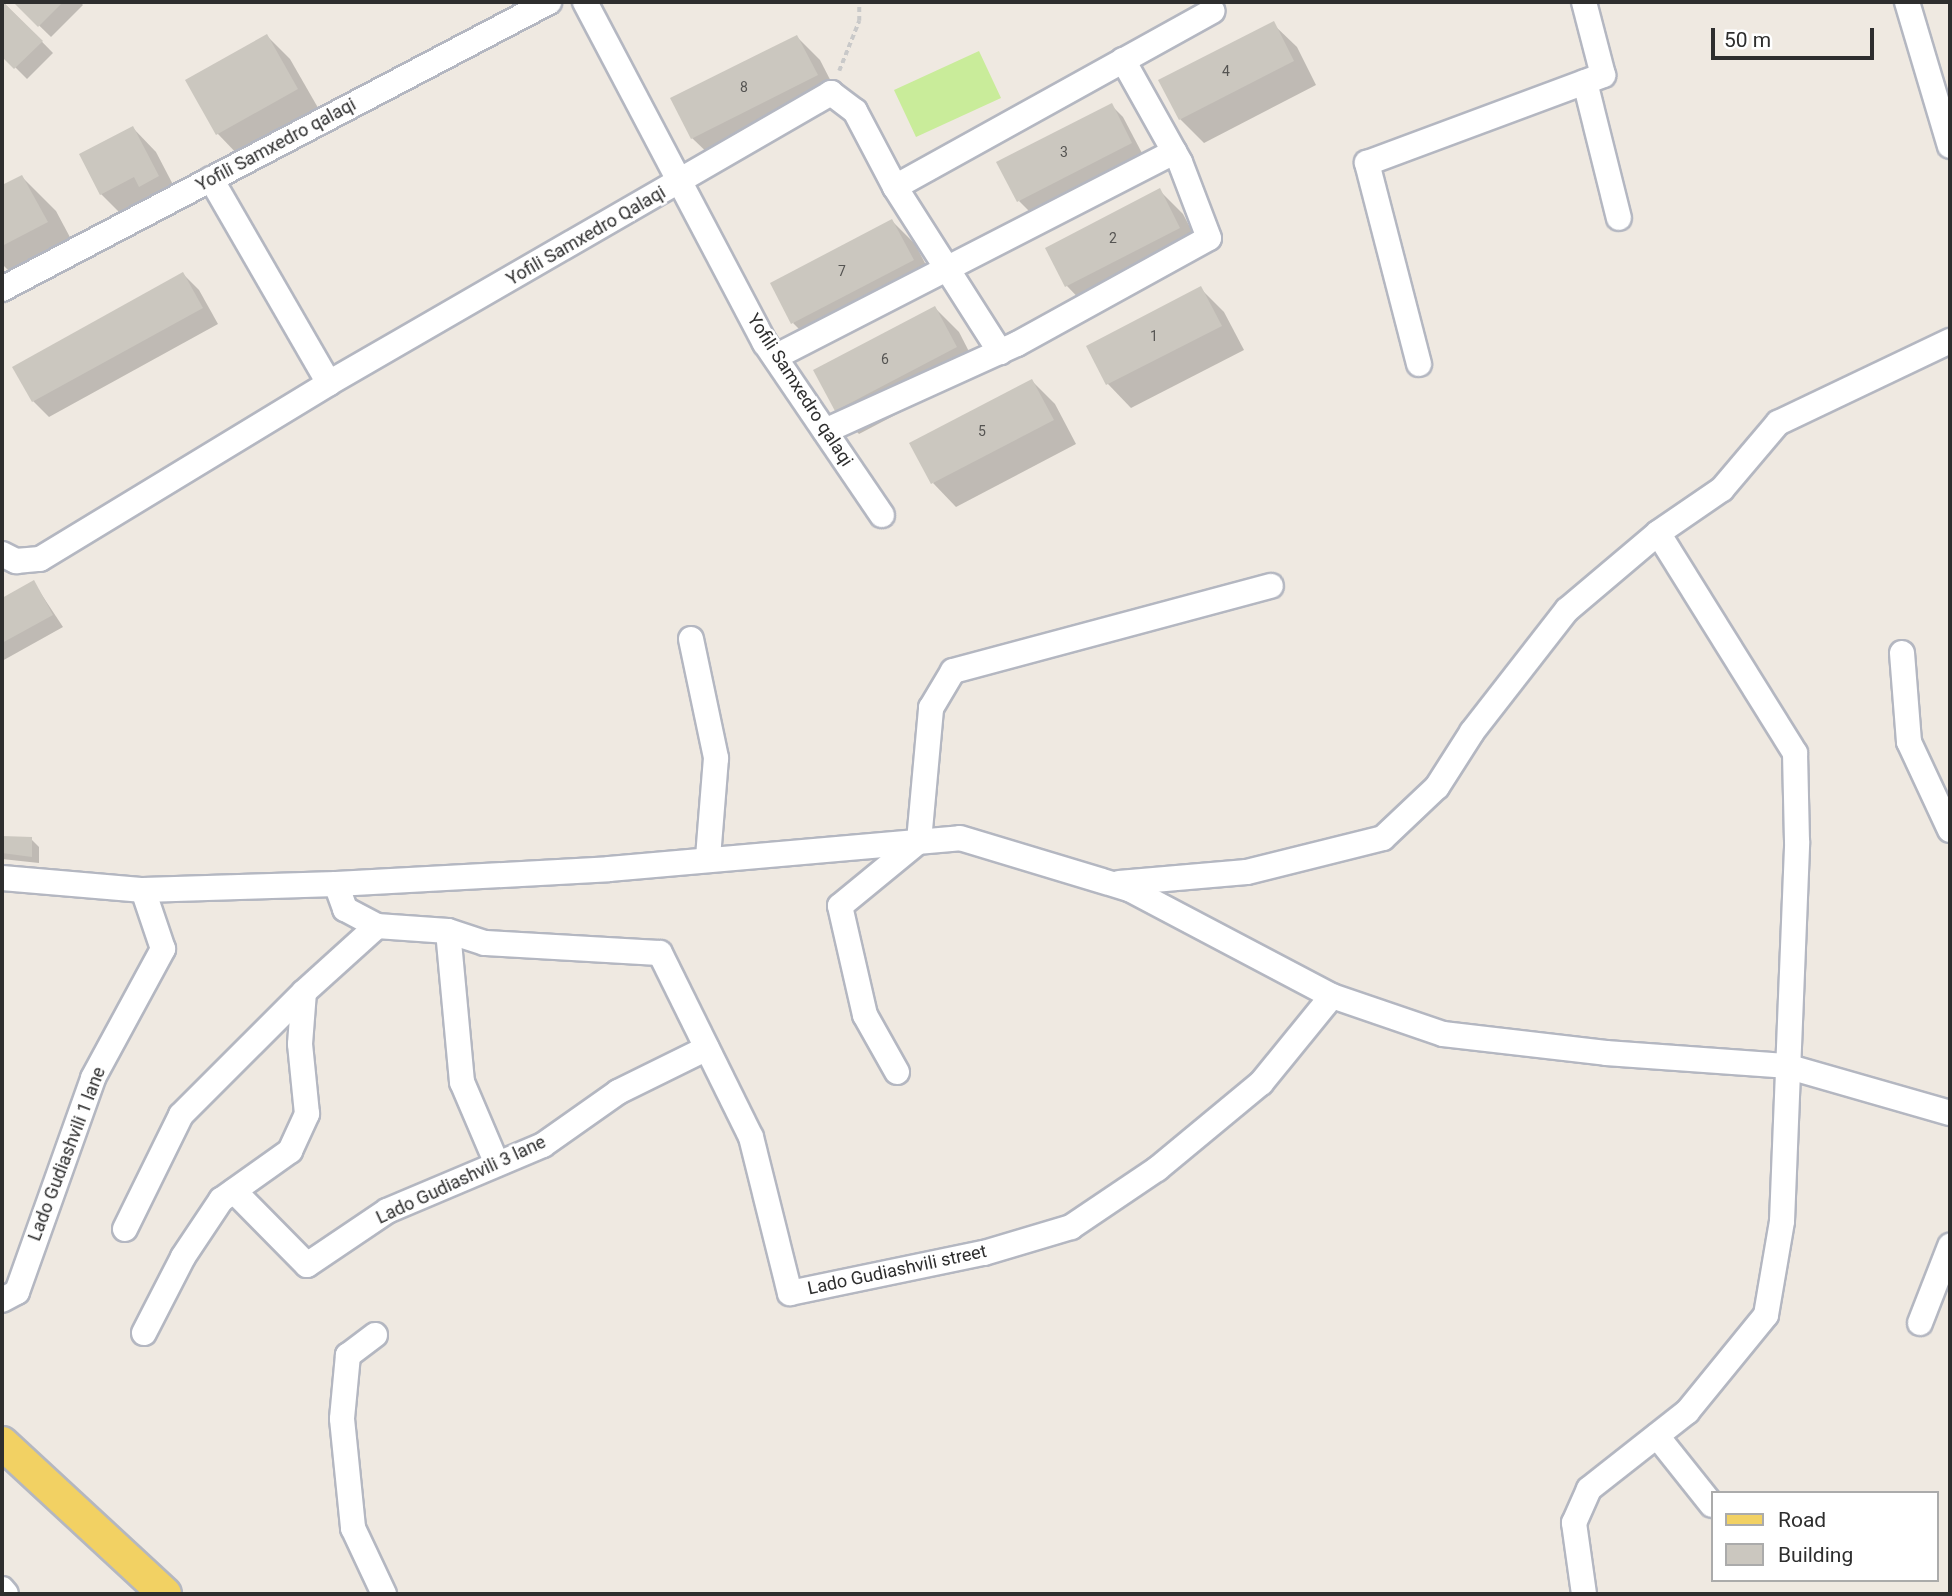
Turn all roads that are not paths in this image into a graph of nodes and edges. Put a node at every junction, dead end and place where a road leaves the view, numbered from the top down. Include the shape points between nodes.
1 (585, 2) edge
2 (1584, 2) edge
3 (1907, 2) edge
4 (540, 4) edge
5 (1212, 11) dead end
6 (1123, 61) junction
7 (1585, 82) junction
8 (1950, 146) edge
9 (1174, 152) junction
10 (211, 179) junction
11 (680, 182) junction
12 (895, 187) junction
13 (1619, 218) dead end
14 (946, 269) junction
15 (2, 289) edge
16 (1950, 341) edge
17 (1000, 352) junction
18 (775, 357) junction
19 (1419, 364) dead end
20 (329, 383) junction
21 (825, 431) junction
22 (882, 515) dead end
23 (1658, 533) junction
24 (2, 554) edge
25 (1271, 586) dead end
26 (691, 639) dead end
27 (1902, 653) dead end
28 (1950, 830) edge
29 (919, 841) junction
30 (708, 858) junction
31 (2, 878) edge
32 (336, 884) junction
33 (1111, 884) junction
34 (144, 890) junction
35 (377, 926) junction
36 (448, 931) junction
37 (304, 992) junction
38 (1332, 996) junction
39 (707, 1048) junction
40 (1786, 1066) junction
41 (897, 1072) dead end
42 (1950, 1113) edge
43 (497, 1164) junction
44 (234, 1191) junction
45 (125, 1229) dead end
46 (1950, 1246) edge
47 (2, 1300) edge
48 (1920, 1323) dead end
49 (144, 1333) dead end
50 (374, 1335) dead end
51 (1657, 1436) junction
52 (2, 1443) edge
53 (1710, 1502) edge
54 (2, 1589) edge
55 (6, 1594) edge
56 (165, 1594) edge
57 (384, 1594) edge
58 (1584, 1594) edge

1 - 11 street, Yofili Samxedro qalaqi
2 - 7 street via 1603,75
3 - 8 street
4 - 10 street, Yofili Samxedro qalaqi
5 - 6 street
6 - 9 street
6 - 12 street
7 - 13 street
7 - 19 street via 1367,163
9 - 14 street
9 - 17 street via 1209,237
10 - 15 street, Yofili Samxedro qalaqi
10 - 20 street, Yofili Samxedro Qalaqi
11 - 12 street, Yofili Samxedro Qalaqi via 836,96 855,111
11 - 18 street, Yofili Samxedro qalaqi
11 - 20 street, Yofili Samxedro Qalaqi
12 - 14 street
14 - 17 street
14 - 18 street
16 - 23 street via 1778,423 1722,489
17 - 21 street
18 - 21 street, Yofili Samxedro qalaqi
20 - 24 street, Yofili Samxedro Qalaqi via 40,559 16,561
21 - 22 street, Yofili Samxedro qalaqi
23 - 33 street via 1567,610 1472,732 1437,788 1383,838 1247,872
23 - 40 street via 1795,753 1797,841
25 - 29 street via 953,671 930,708
26 - 30 street via 716,758
27 - 28 street via 1909,742
29 - 30 street
29 - 33 street via 960,838
29 - 41 street via 840,906 865,1015
30 - 32 street via 609,869
31 - 34 street
32 - 34 street
32 - 35 street, Lado Gudiashvili street via 345,909
33 - 38 street via 1129,889
34 - 47 street, Lado Gudiashvili 1 lane via 163,948 93,1078 16,1292
35 - 36 street, Lado Gudiashvili street
35 - 37 street
36 - 39 street, Lado Gudiashvili street via 485,943 660,953
36 - 43 street via 463,1082
37 - 44 street via 300,1044 307,1114 290,1150
37 - 45 street via 181,1115
38 - 39 street, Lado Gudiashvili street via 1261,1083 1157,1169 1071,1227 984,1253 790,1293 751,1137
38 - 40 street via 1443,1034 1606,1054
39 - 43 street, Lado Gudiashvili 3 lane via 618,1092 543,1145
40 - 42 street
40 - 51 street via 1782,1222 1766,1315 1687,1412
43 - 44 street, Lado Gudiashvili 3 lane via 387,1211 307,1265
44 - 49 street via 221,1200 183,1256
46 - 48 street
50 - 57 street via 348,1355 342,1419 353,1528
51 - 53 street
51 - 58 street via 1589,1489 1574,1522
52 - 56 main road
54 - 55 street

